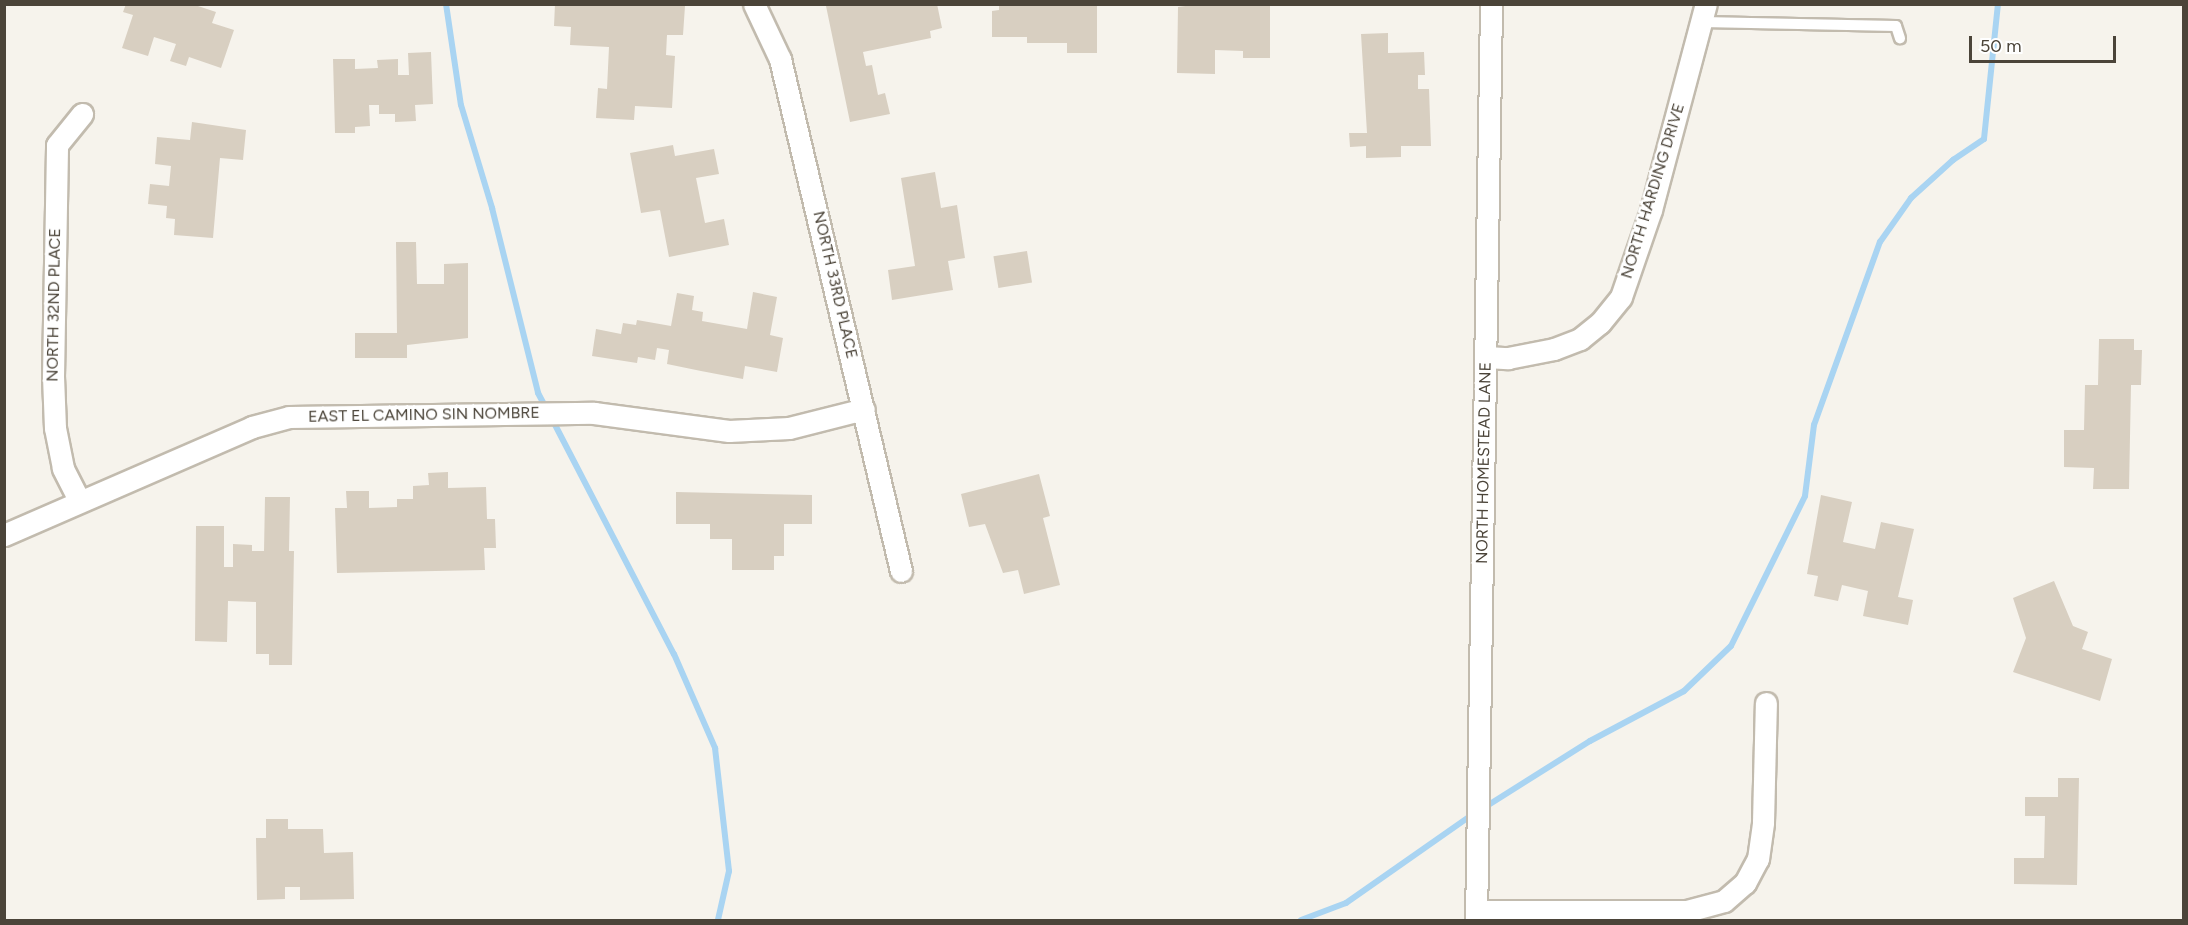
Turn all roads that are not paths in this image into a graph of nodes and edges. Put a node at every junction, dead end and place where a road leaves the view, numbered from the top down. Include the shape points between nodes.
1 (754, 4) edge
2 (1491, 4) edge
3 (1704, 13) edge
4 (1900, 38) dead end
5 (82, 114) dead end
6 (1486, 357) junction
7 (864, 409) junction
8 (79, 500) junction
9 (4, 535) edge
10 (901, 571) dead end
11 (1766, 703) dead end
12 (1476, 916) edge

1 - 7 street, NORTH 33RD PLACE via 780,59
2 - 6 street, NORTH HOMESTEAD LANE
3 - 4 lane via 1896,26
3 - 6 street, NORTH HARDING DRIVE via 1651,210 1621,297 1600,323 1580,339 1554,349 1508,358
5 - 8 street, NORTH 32ND PLACE via 57,145 53,377 55,428 63,468
6 - 12 street, NORTH HOMESTEAD LANE
7 - 8 street, EAST EL CAMINO SIN NOMBRE via 789,428 729,431 621,415 560,413 289,417 252,427
7 - 10 street, NORTH 33RD PLACE
8 - 9 street, EAST EL CAMINO SIN NOMBRE
11 - 12 street via 1763,822 1758,859 1745,883 1724,901 1687,911

